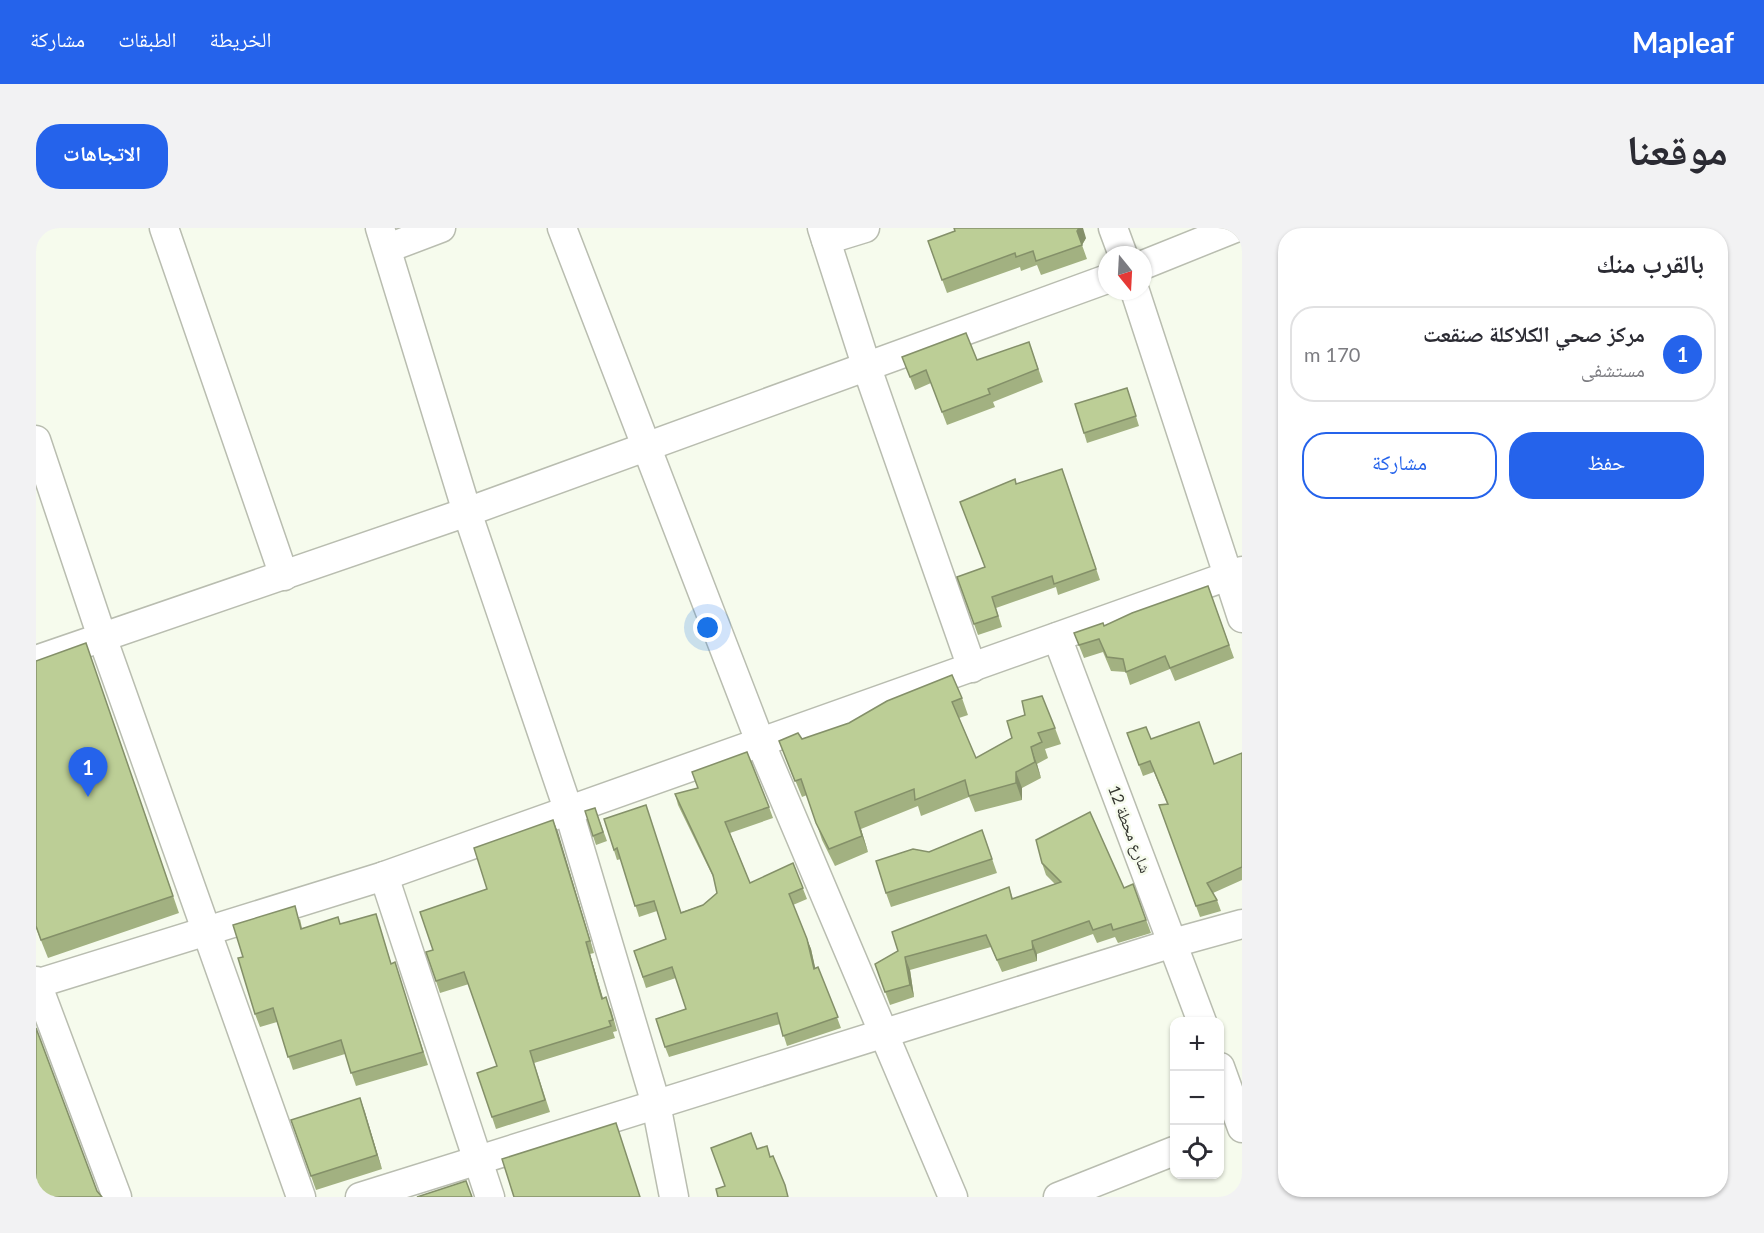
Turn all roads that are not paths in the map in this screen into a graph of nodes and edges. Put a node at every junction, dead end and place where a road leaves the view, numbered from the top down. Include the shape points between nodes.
1 (164, 228) edge
2 (441, 228) edge
3 (562, 228) edge
4 (865, 228) edge
5 (1113, 228) edge
6 (1235, 228) edge
7 (824, 234) edge
8 (384, 238) edge
9 (1120, 246) edge
10 (1152, 261) edge
11 (1098, 282) edge
12 (1138, 300) edge
13 (867, 368) junction
14 (36, 440) edge
15 (646, 448) junction
16 (467, 512) junction
17 (1235, 573) edge
18 (284, 576) junction
19 (1242, 618) edge
20 (102, 637) junction
21 (1057, 637) junction
22 (36, 660) edge
23 (972, 668) junction
24 (761, 744) junction
25 (568, 813) junction
26 (384, 876) junction
27 (1242, 924) edge
28 (207, 932) junction
29 (1173, 943) junction
30 (36, 983) edge
31 (1201, 1017) edge
32 (884, 1033) junction
33 (1221, 1071) edge
34 (656, 1104) junction
35 (1234, 1128) edge
36 (1170, 1153) edge
37 (479, 1159) junction
38 (117, 1197) edge
39 (301, 1197) edge
40 (360, 1197) edge
41 (490, 1197) edge
42 (674, 1197) edge
43 (953, 1197) edge
44 (1058, 1197) edge

1 - 18 street
2 - 8 street
3 - 15 street
4 - 7 street
5 - 9 street
6 - 10 street
7 - 13 street
8 - 16 street
11 - 13 street
12 - 17 street
13 - 15 street
13 - 23 street
14 - 20 street
15 - 16 street
15 - 24 street
16 - 18 street
16 - 25 street
17 - 19 street
17 - 21 street
18 - 20 street
20 - 22 street
20 - 28 street
21 - 23 street
21 - 29 street, شارع محطة 12
23 - 24 street
24 - 25 street
24 - 32 street
25 - 26 street
25 - 34 street
26 - 28 street
26 - 37 street
27 - 29 street
28 - 30 street
28 - 39 street
29 - 31 street, شارع محطة 12
29 - 32 street
30 - 38 street
32 - 34 street
32 - 43 street
33 - 35 street
34 - 37 street
34 - 42 street
36 - 44 street
37 - 40 street
37 - 41 street

